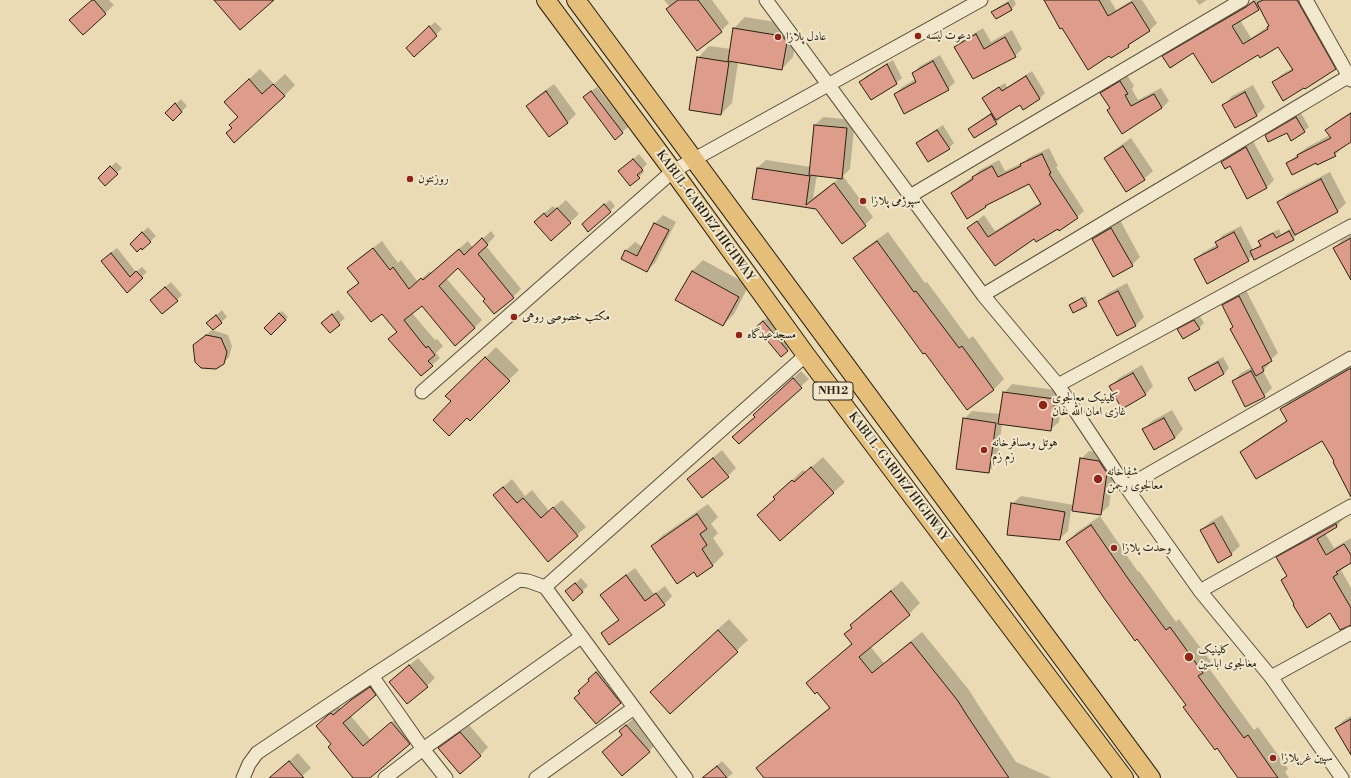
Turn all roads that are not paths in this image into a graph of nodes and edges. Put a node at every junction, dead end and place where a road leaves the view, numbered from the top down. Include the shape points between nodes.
1 (546, 0) edge
2 (576, 0) edge
3 (766, 0) edge
4 (981, 0) edge
5 (1242, 0) edge
6 (1306, 0) edge
7 (1350, 78) edge
8 (828, 85) junction
9 (694, 160) junction
10 (673, 171) junction
11 (910, 196) junction
12 (1351, 226) edge
13 (983, 295) junction
14 (806, 355) junction
15 (1351, 358) edge
16 (1058, 385) junction
17 (422, 392) dead end
18 (1126, 487) junction
19 (1351, 506) edge
20 (545, 587) junction
21 (1200, 591) junction
22 (1351, 633) edge
23 (581, 637) junction
24 (372, 676) junction
25 (1271, 677) junction
26 (634, 708) junction
27 (423, 749) junction
28 (243, 778) edge
29 (385, 778) edge
30 (446, 778) edge
31 (536, 778) edge
32 (686, 778) edge
33 (1124, 778) edge
34 (1151, 778) edge
35 (1342, 778) edge

1 - 10 highway, KABUL-GARDEZ HIGHWAY / NH12
2 - 9 highway, KABUL-GARDEZ HIGHWAY / NH12
3 - 8 street
4 - 8 street
5 - 11 street
6 - 7 street
7 - 13 street
8 - 9 street
8 - 11 street
9 - 10 street
9 - 34 highway, KABUL-GARDEZ HIGHWAY / NH12
10 - 14 highway, KABUL-GARDEZ HIGHWAY / NH12
10 - 17 street
11 - 13 street
12 - 16 street
13 - 16 street
14 - 20 street
14 - 33 highway, KABUL-GARDEZ HIGHWAY / NH12
15 - 18 street
16 - 18 street
18 - 21 street
19 - 21 street
20 - 23 street
20 - 24 street via 519,580
21 - 25 street
22 - 25 street
23 - 26 street
23 - 27 street
24 - 27 street
24 - 28 street via 257,753
25 - 35 street
26 - 31 street
26 - 32 street
27 - 29 street
27 - 30 street

